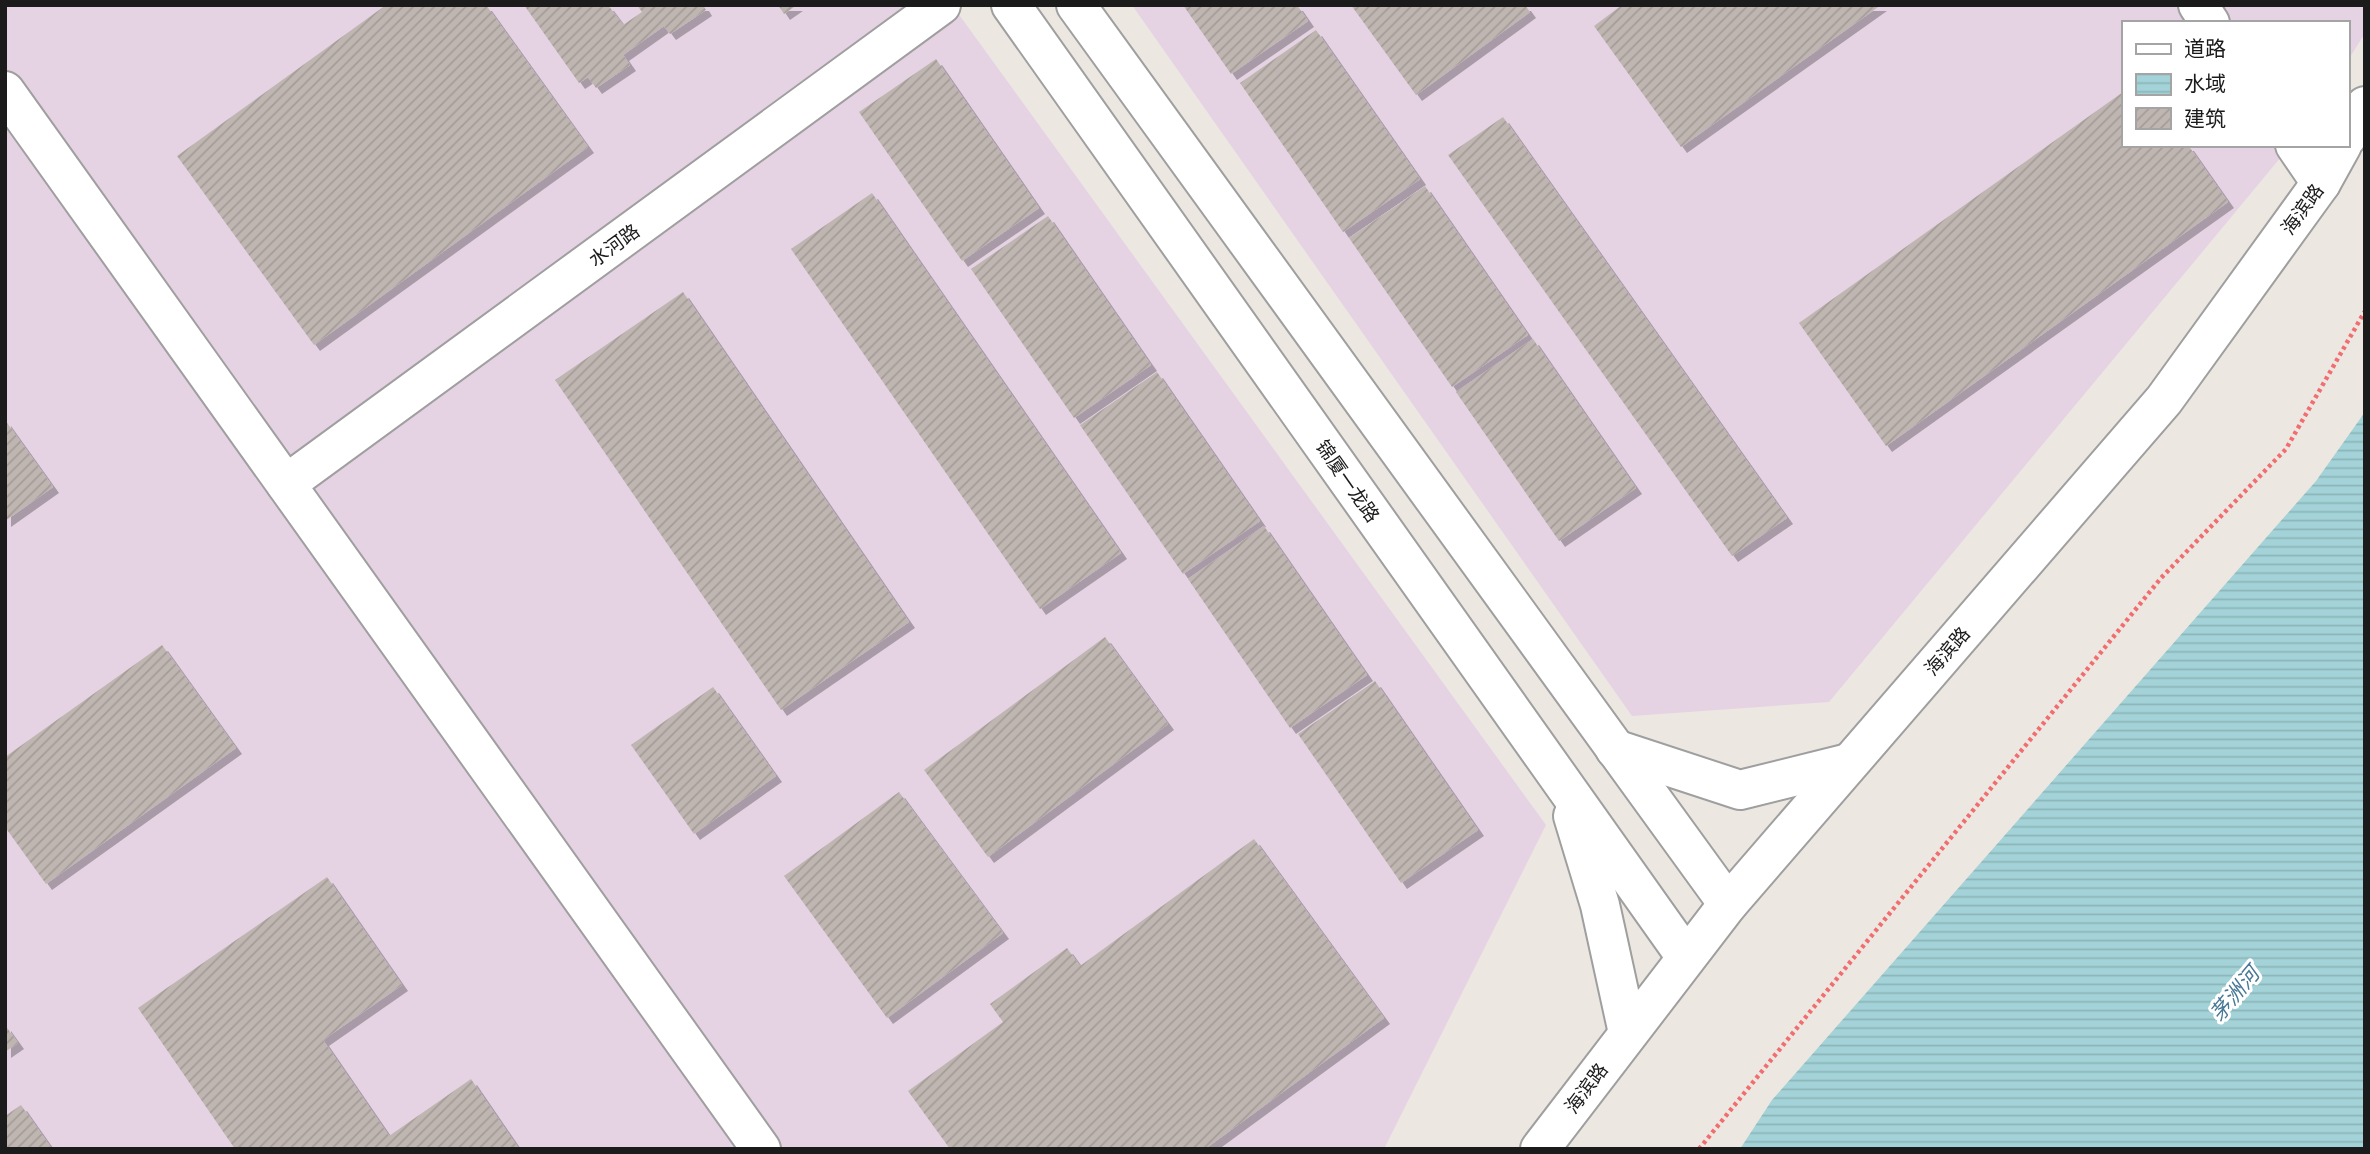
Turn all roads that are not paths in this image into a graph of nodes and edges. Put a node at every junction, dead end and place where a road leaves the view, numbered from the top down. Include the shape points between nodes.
1 (941, 5) edge
2 (1011, 5) edge
3 (1076, 5) edge
4 (2198, 5) edge
5 (2209, 21) edge
6 (5, 91) edge
7 (2365, 106) edge
8 (2349, 134) edge
9 (2296, 147) edge
10 (2342, 147) edge
11 (2321, 183) junction
12 (286, 484) junction
13 (1615, 749) junction
14 (1850, 763) junction
15 (1563, 784) junction
16 (1728, 904) junction
17 (1686, 957) junction
18 (1629, 1033) junction
19 (761, 1149) edge
20 (1540, 1149) edge

1 - 12 street, 水河路
2 - 15 street, 锦厦一龙路
3 - 13 street
4 - 5 street
6 - 12 street
7 - 8 street
9 - 11 street
10 - 11 street, 海滨路
11 - 14 street, 海滨路 via 2164,400
12 - 19 street
13 - 14 street via 1740,790
13 - 16 street
14 - 16 street, 海滨路
15 - 17 street, 锦厦一龙路
15 - 18 street via 1600,905
16 - 17 street, 海滨路
17 - 18 street, 海滨路
18 - 20 street, 海滨路

